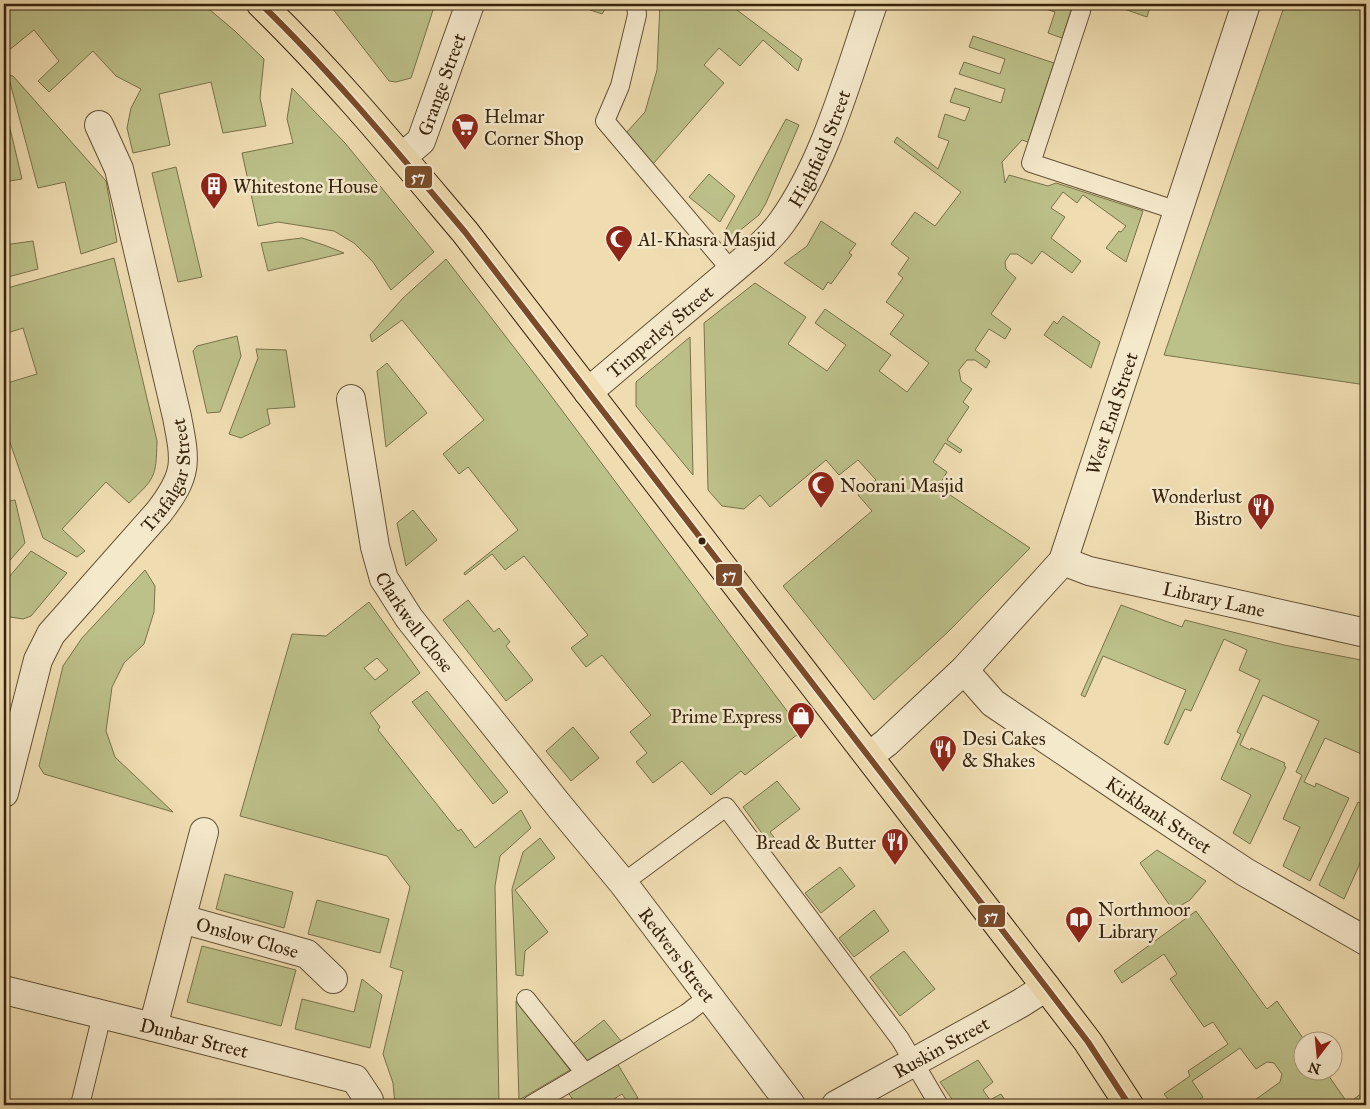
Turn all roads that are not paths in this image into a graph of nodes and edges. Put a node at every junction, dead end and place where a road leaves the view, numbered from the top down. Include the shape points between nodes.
1 (261, 4) edge
2 (470, 4) edge
3 (636, 4) edge
4 (873, 4) edge
5 (1082, 4) edge
6 (1246, 4) edge
7 (99, 125) dead end
8 (402, 157) junction
9 (1178, 211) junction
10 (731, 270) junction
11 (588, 392) junction
12 (352, 399) dead end
13 (1063, 561) junction
14 (1366, 633) edge
15 (964, 670) junction
16 (869, 756) junction
17 (4, 793) edge
18 (560, 807) joint
19 (204, 832) dead end
20 (623, 883) junction
21 (182, 919) junction
22 (1366, 941) edge
23 (333, 979) dead end
24 (1046, 987) junction
25 (4, 990) edge
26 (709, 996) junction
27 (526, 999) dead end
28 (102, 1015) junction
29 (153, 1027) junction
30 (913, 1062) junction
31 (585, 1073) junction
32 (80, 1105) edge
33 (369, 1105) edge
34 (531, 1105) edge
35 (791, 1105) edge
36 (836, 1105) edge
37 (940, 1105) edge
38 (1129, 1105) edge

1 - 8 main road via 302,44
2 - 8 street, Grange Street via 421,141
3 - 10 lane via 637,15 620,86 605,121
4 - 10 street, Highfield Street via 833,119 796,202 781,224
5 - 9 lane via 1031,163
6 - 9 street, West End Street
7 - 17 street, Trafalgar Street via 119,169 179,426 184,451 183,470 174,492 159,512 51,634 38,660
8 - 11 main road via 465,232
9 - 13 street, West End Street
10 - 11 street, Timperley Street
11 - 16 main road
12 - 18 street, Clarkwell Close via 375,547 384,579 409,618
13 - 14 street, Library Lane via 1089,571
13 - 15 street, West End Street
15 - 16 street, West End Street
15 - 22 street, Kirkbank Street via 994,703 1135,800 1245,872
16 - 24 main road
18 - 20 street, Redvers Street
19 - 21 street, Onslow Close
20 - 26 street, Redvers Street
20 - 30 lane via 726,807 900,1038
21 - 23 street, Onslow Close via 307,954
21 - 29 street, Onslow Close
24 - 30 street, Ruskin Street
24 - 38 main road via 1088,1042
25 - 28 street, Dunbar Street
26 - 31 lane via 687,1013
26 - 35 street, Redvers Street
27 - 31 lane
28 - 29 street, Dunbar Street
28 - 32 lane
29 - 33 street, Dunbar Street via 355,1079
30 - 36 street, Ruskin Street
30 - 37 lane
31 - 34 lane

